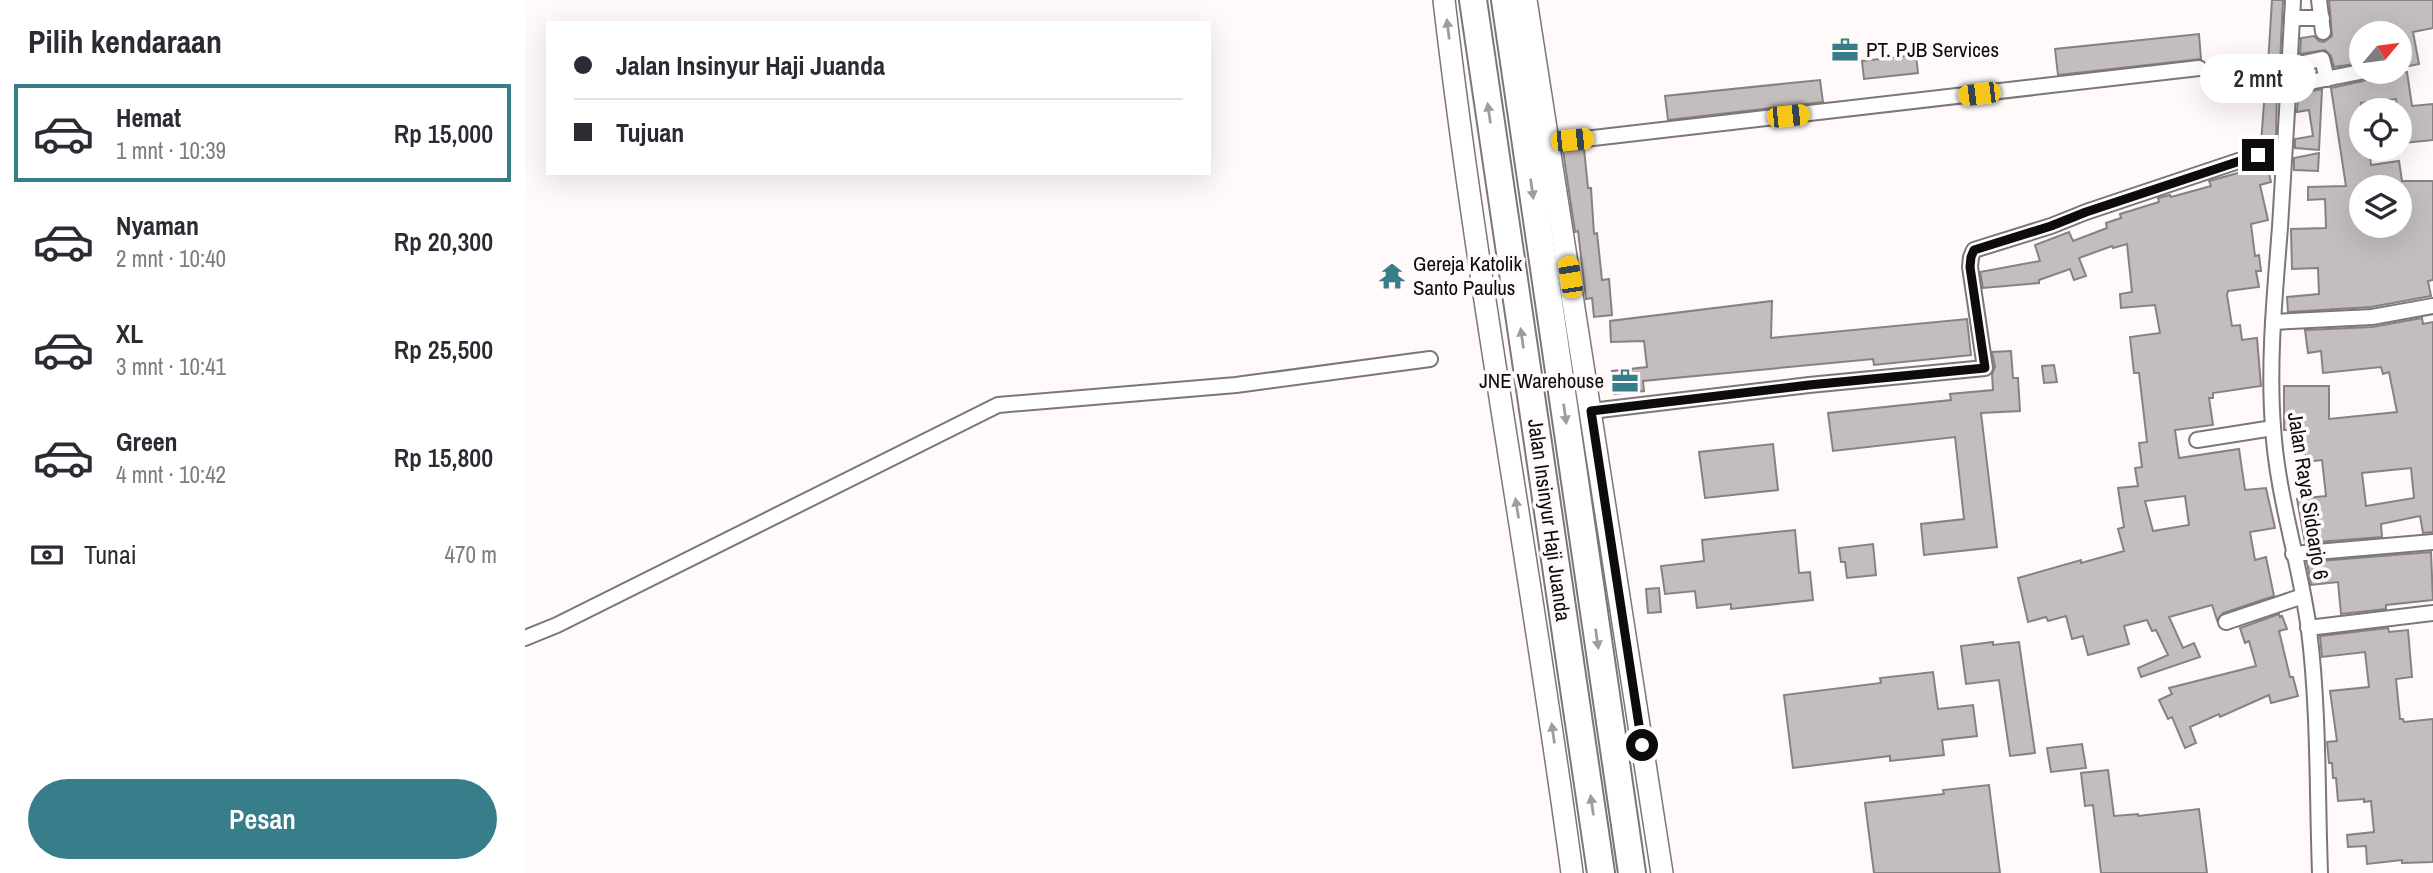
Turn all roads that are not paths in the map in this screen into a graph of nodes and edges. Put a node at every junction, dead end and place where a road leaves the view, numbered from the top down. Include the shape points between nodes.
1 (1444, 0) edge
2 (1473, 0) edge
3 (1505, 0) edge
4 (1526, 0) edge
5 (2293, 0) edge
6 (2319, 0) edge
7 (2292, 18) junction
8 (2289, 66) junction
9 (2199, 68) dead end
10 (2349, 74) edge
11 (2327, 79) junction
12 (2290, 86) junction
13 (1550, 143) junction
14 (2283, 146) junction
15 (2433, 306) edge
16 (2273, 322) junction
17 (1430, 359) dead end
18 (1591, 411) junction
19 (2273, 428) junction
20 (2197, 440) dead end
21 (2433, 541) edge
22 (2293, 554) junction
23 (2303, 596) junction
24 (2433, 613) edge
25 (2227, 622) dead end
26 (2308, 628) junction
27 (525, 638) edge
28 (1572, 873) edge
29 (1601, 873) edge
30 (1632, 873) edge
31 (1662, 873) edge
32 (2320, 873) edge

28 -> 1 street, Jalan Insinyur Haji Juanda
29 -> 2 highway, Jalan Insinyur Haji Juanda
3 -> 30 highway, Jalan Insinyur Haji Juanda
4 - 13 street
5 - 7 street, Jalan Raya Sidoarjo 6
6 - 7 street via 2323,25
7 - 8 street, Jalan Raya Sidoarjo 6
8 - 11 street via 2322,59
8 - 12 street, Jalan Raya Sidoarjo 6
9 - 13 street
10 - 11 street
11 - 12 street
12 - 14 street, Jalan Raya Sidoarjo 6
13 - 18 street
14 - 16 street, Jalan Raya Sidoarjo 6
14 - 18 street via 1974,250 1970,267 1985,368
15 - 16 street via 2372,317
16 - 19 street, Jalan Raya Sidoarjo 6
17 - 27 street via 1235,385 998,405
18 - 31 street
19 - 20 street
19 - 22 street, Jalan Raya Sidoarjo 6
21 - 22 street
22 - 23 street, Jalan Raya Sidoarjo 6
23 - 25 street
23 - 26 street, Jalan Raya Sidoarjo 6
24 - 26 street
26 - 32 street, Jalan Raya Sidoarjo 6 via 2316,691

